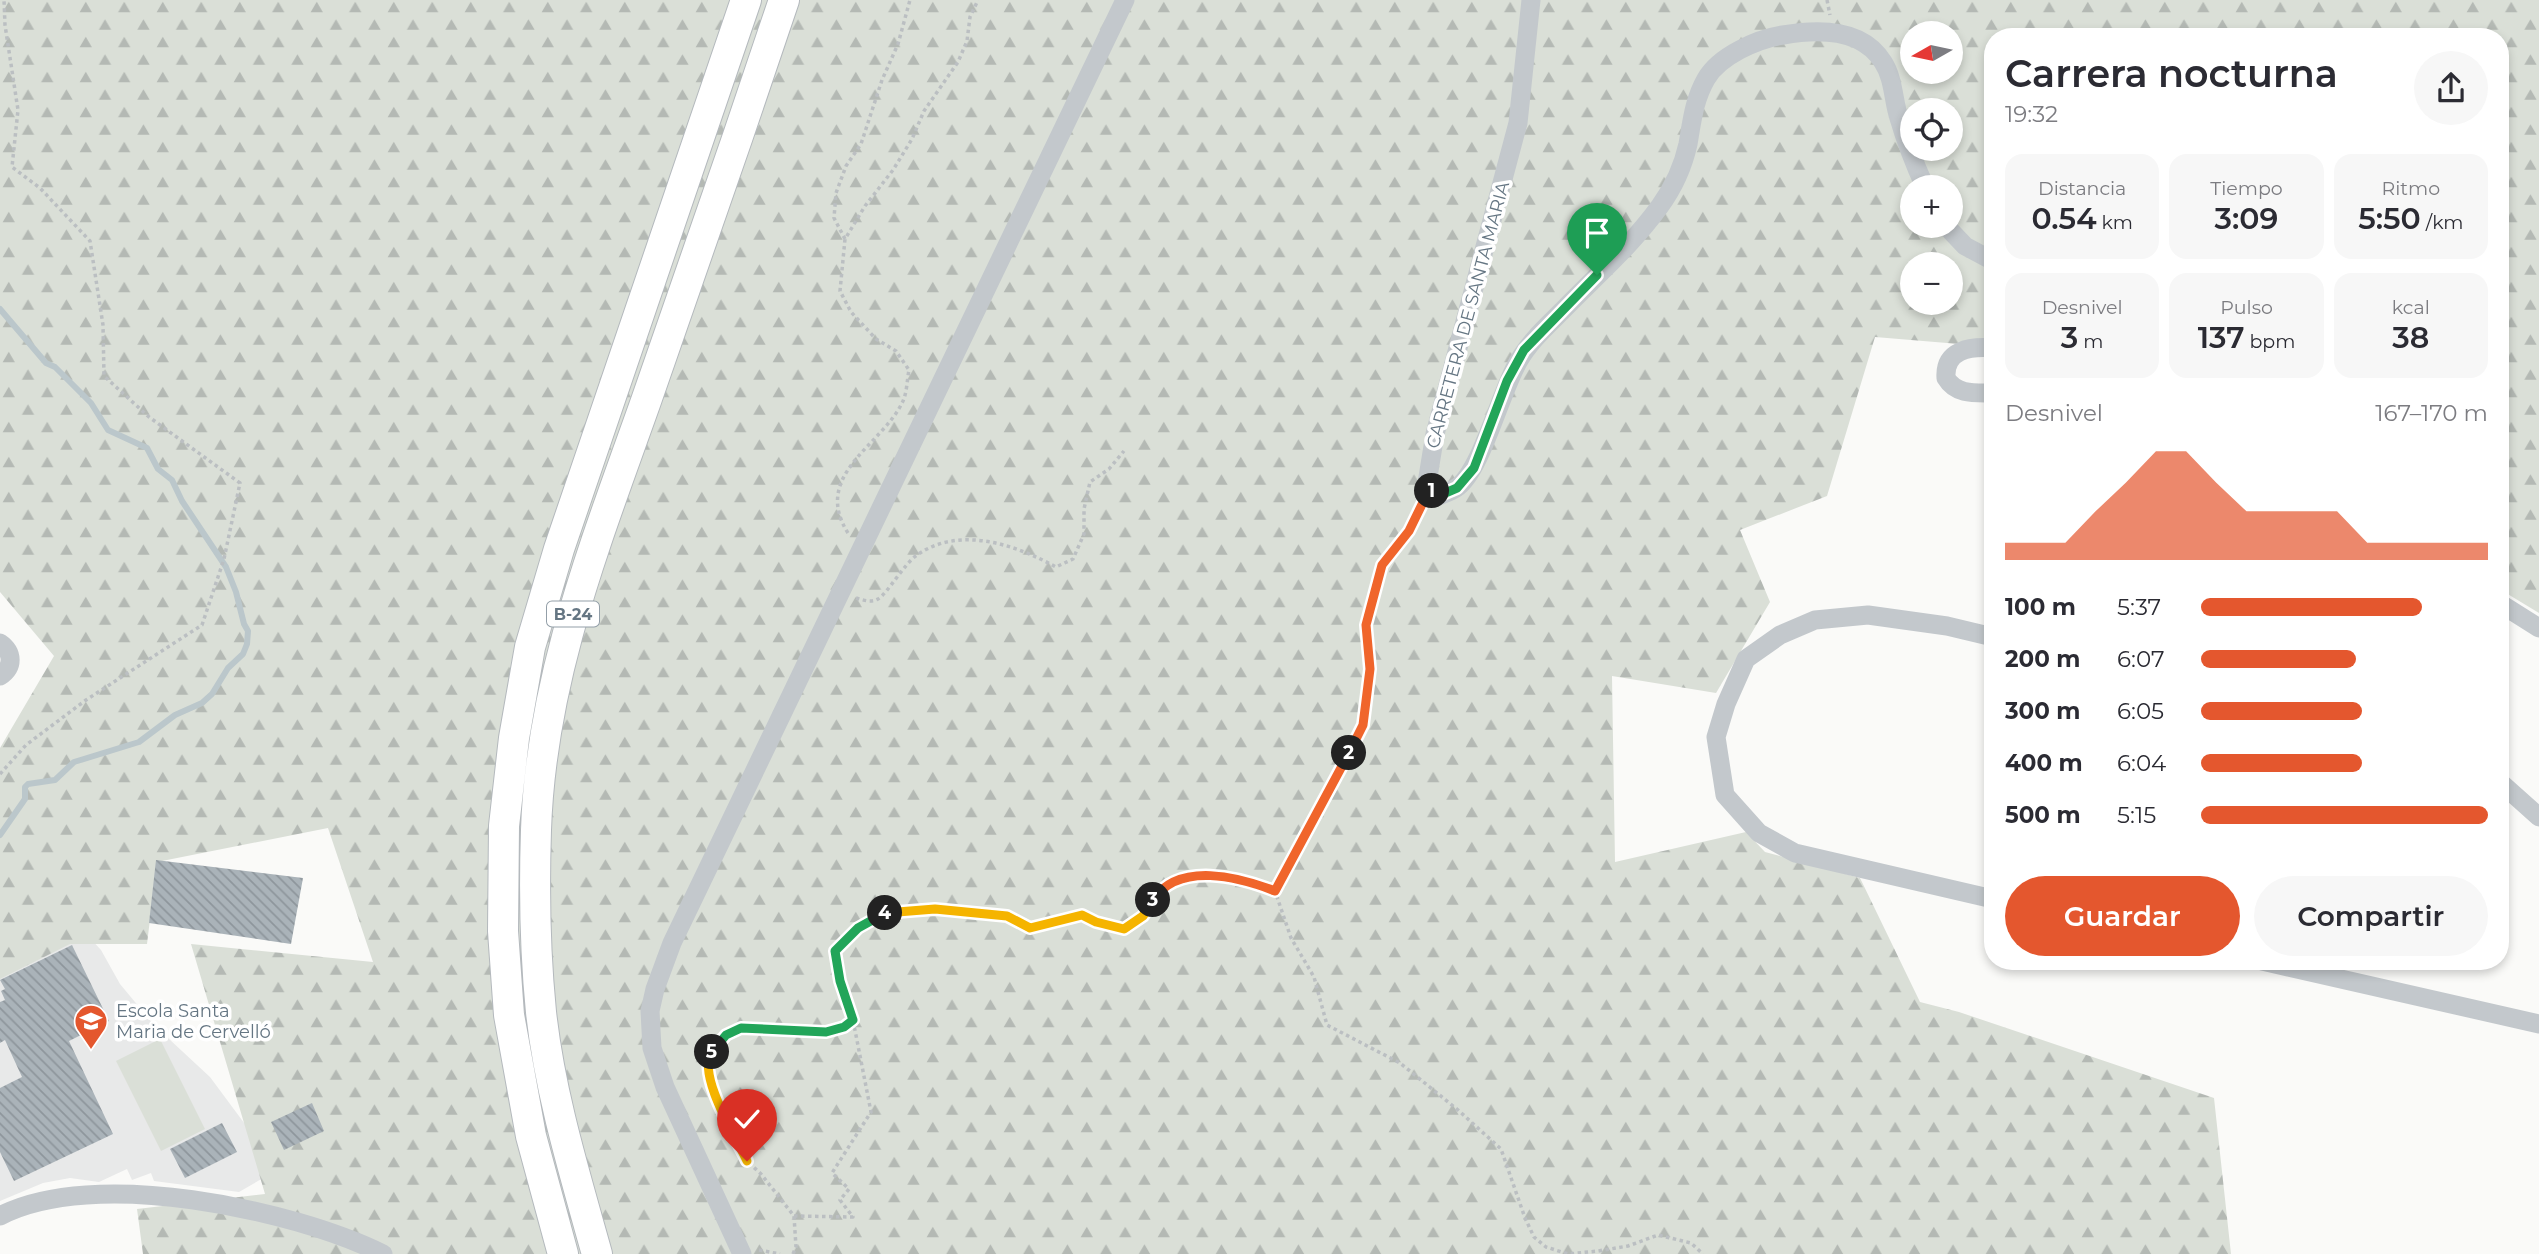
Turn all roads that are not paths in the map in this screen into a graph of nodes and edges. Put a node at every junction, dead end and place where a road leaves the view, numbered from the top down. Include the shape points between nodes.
1 (746, 0) edge
2 (784, 0) edge
3 (1125, 0) edge
4 (1531, 0) edge
5 (1919, 175) edge
6 (1957, 238) edge
7 (1984, 256) edge
8 (1984, 347) edge
9 (1984, 393) edge
10 (2509, 609) edge
11 (2539, 628) edge
12 (1984, 634) edge
13 (0, 643) edge
14 (0, 676) edge
15 (2509, 790) edge
16 (2539, 817) edge
17 (1984, 897) edge
18 (2302, 970) edge
19 (2539, 1024) edge
20 (0, 1216) edge
21 (746, 1253) edge
22 (383, 1254) edge
23 (563, 1254) edge
24 (597, 1254) edge

1 - 23 highway, B-24 via 559,549 530,647 514,738 504,826 503,931 509,1015 531,1136
2 - 24 highway, B-24 via 592,551 563,645 545,734 536,827 535,930 542,1015 562,1127
3 - 21 street via 672,943 655,989 650,1011 652,1048 665,1087
4 - 5 street, CARRETERA DE SANTA MARIA via 1518,123 1435,434 1427,482 1436,497 1457,488 1474,468 1507,381 1524,350 1629,246 1661,205 1676,181 1702,86 1723,61 1760,42 1804,32 1833,32 1873,50 1884,62
6 - 7 street
8 - 9 street via 1961,351 1945,369 1956,389
10 - 11 street
12 - 17 street via 1868,615 1815,620 1780,635 1746,659 1716,737 1725,794 1759,833 1795,853
13 - 14 street via 11,661
15 - 16 street
18 - 19 street
20 - 22 street via 54,1198 182,1198 258,1212

